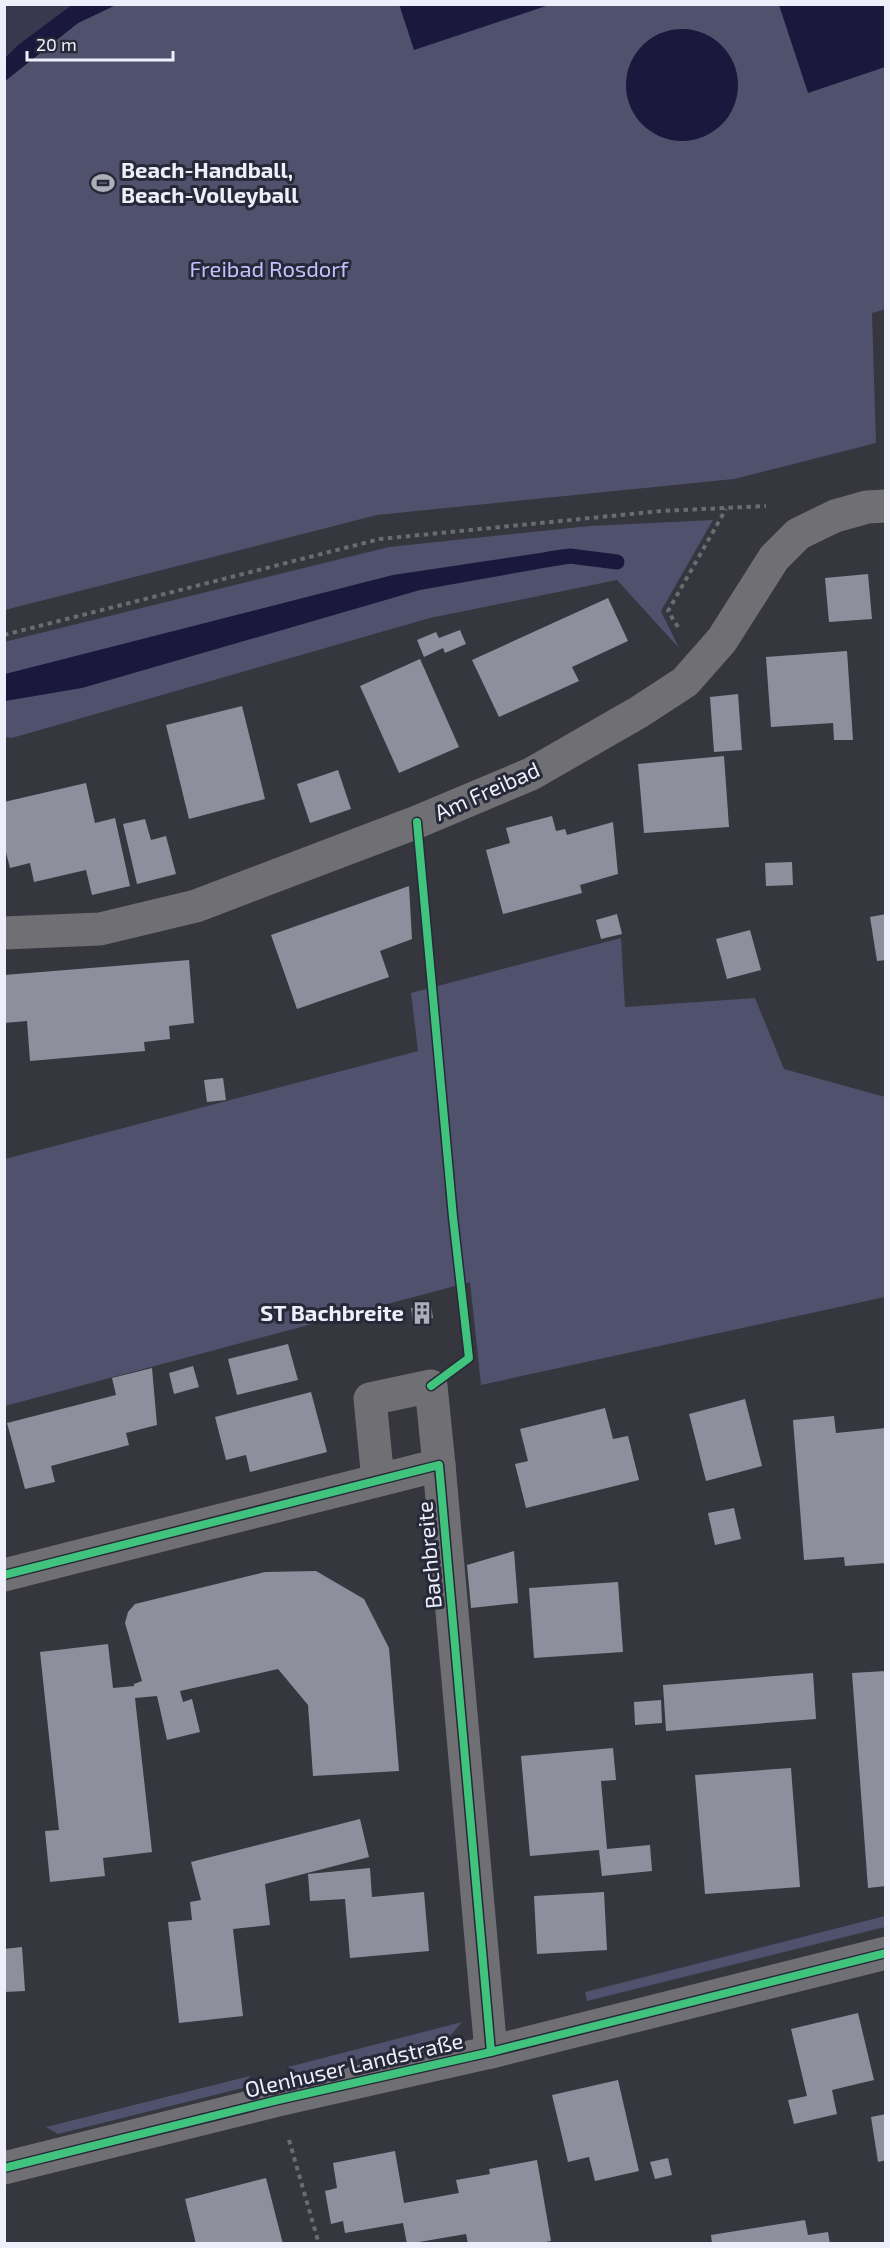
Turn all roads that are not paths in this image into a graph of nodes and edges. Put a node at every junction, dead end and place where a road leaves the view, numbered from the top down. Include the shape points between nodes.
1 (885, 506) edge
2 (4, 933) edge
3 (439, 1465) junction
4 (378, 1480) junction
5 (4, 1575) edge
6 (885, 1953) edge
7 (491, 2052) junction
8 (4, 2168) edge

1 - 2 street, Am Freibad via 835,516 798,534 774,558 722,640 685,682 531,774 196,906 100,929
3 - 4 street, Bachbreite
3 - 4 street, Bachbreite via 431,1386 370,1400
3 - 7 street, Bachbreite
4 - 5 street, Bachbreite
6 - 7 street, Olenhuser Landstraße
7 - 8 street, Olenhuser Landstraße

